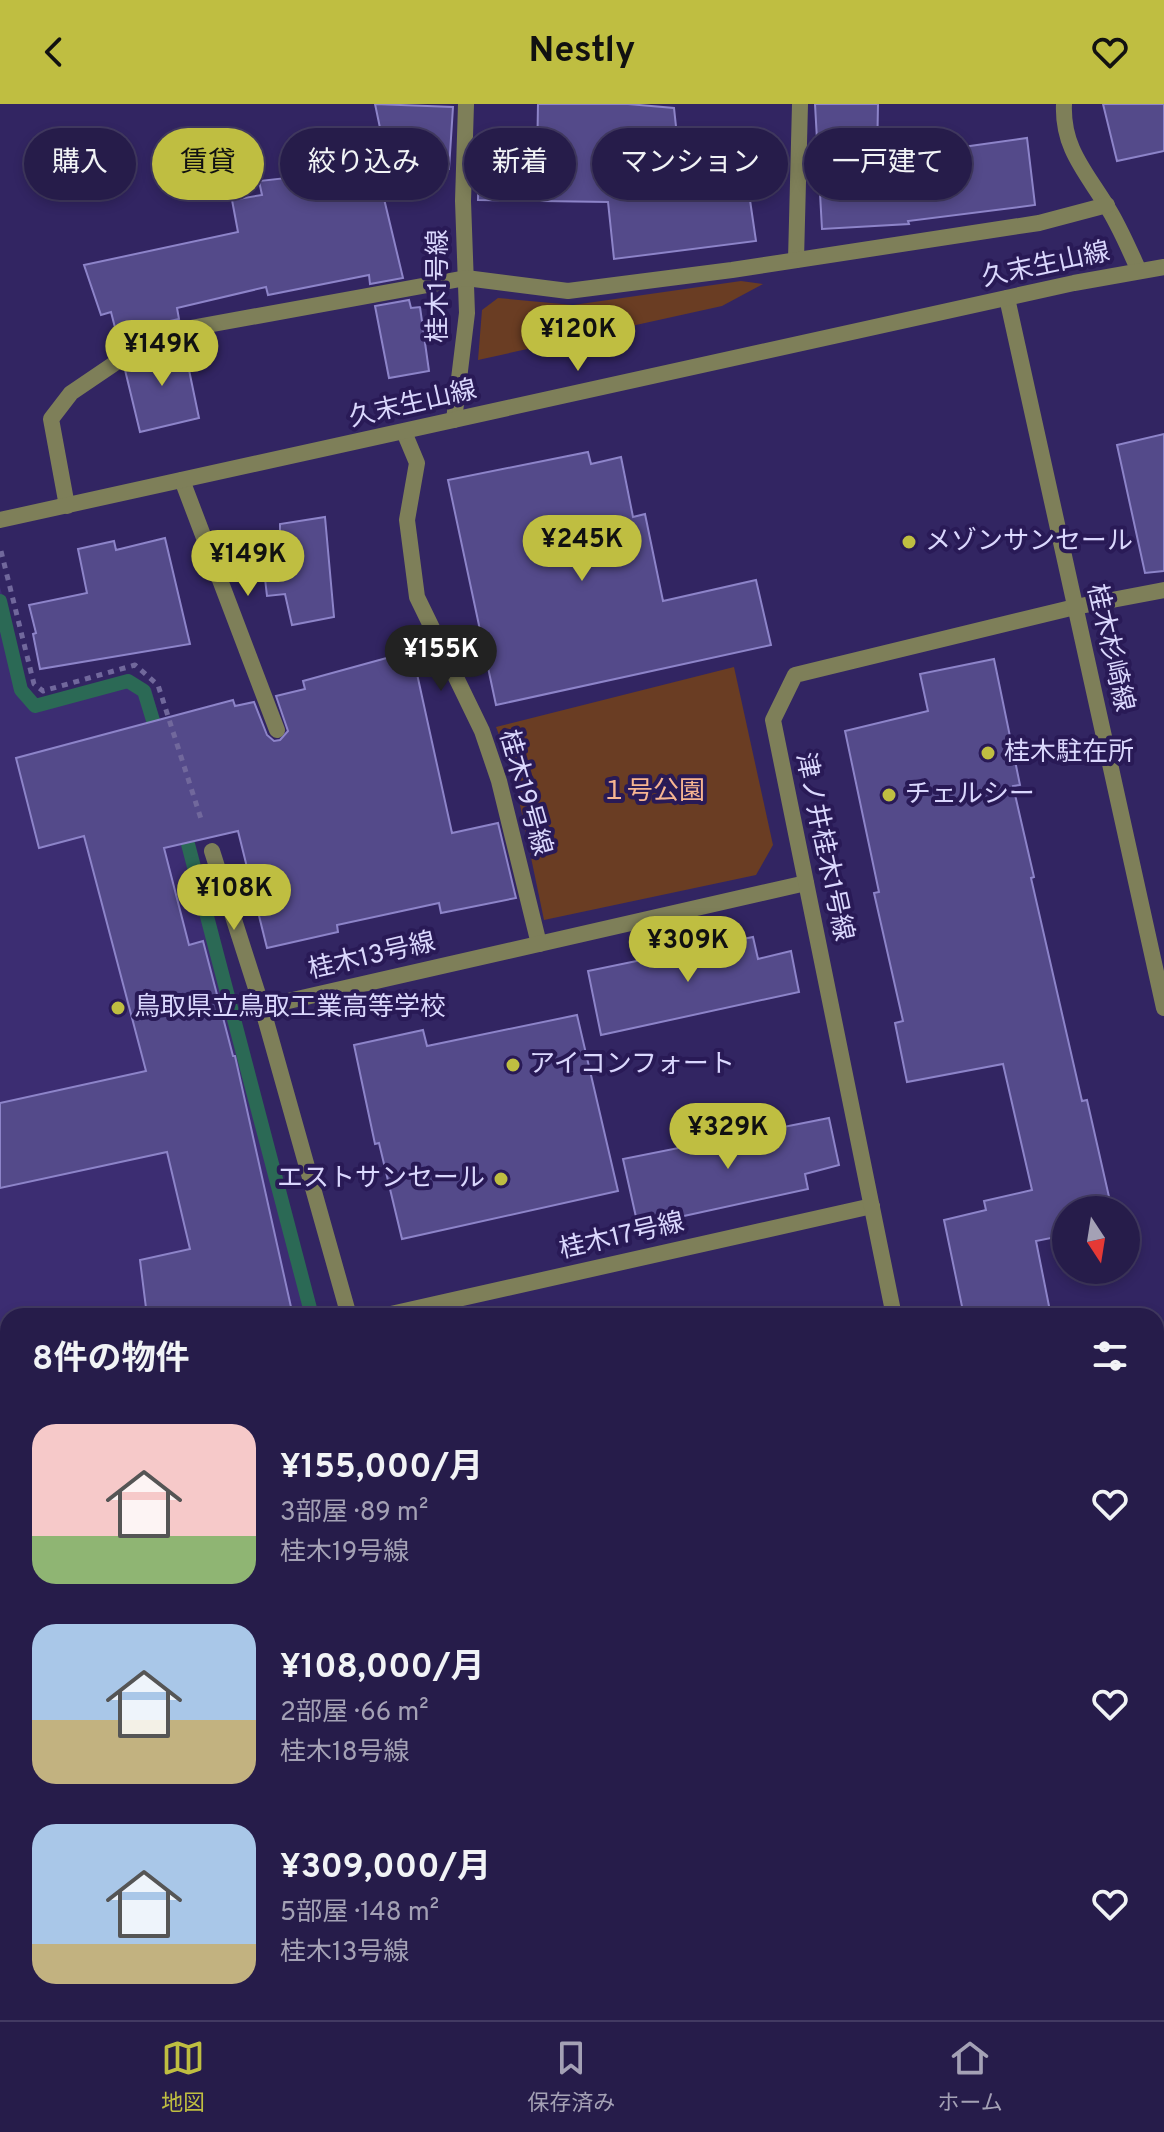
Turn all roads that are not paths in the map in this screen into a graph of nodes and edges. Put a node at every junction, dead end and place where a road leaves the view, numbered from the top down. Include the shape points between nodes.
1 (466, 104) edge
2 (800, 104) edge
3 (1064, 104) edge
4 (1107, 205) junction
5 (796, 260) junction
6 (1164, 267) edge
7 (1139, 271) junction
8 (466, 278) junction
9 (1007, 298) junction
10 (454, 420) junction
11 (404, 432) junction
12 (182, 480) junction
13 (67, 506) junction
14 (0, 520) edge
15 (1164, 590) edge
16 (1075, 607) junction
17 (277, 730) dead end
18 (212, 851) road end
19 (806, 883) junction
20 (539, 944) junction
21 (262, 1007) junction
22 (1164, 1008) edge
23 (872, 1206) junction
24 (347, 1308) edge
25 (418, 1308) edge
26 (892, 1308) edge

1 - 8 street, 桂木1号線
2 - 5 street
3 - 4 street via 1063,122 1081,169
4 - 5 street via 1039,223
4 - 7 street
5 - 8 street via 568,291
6 - 7 street, 久末生山線
7 - 9 street, 久末生山線
8 - 10 street, 桂木1号線
8 - 13 street via 158,334 71,393 51,419
9 - 10 street, 久末生山線
9 - 16 street, 桂木杉崎線
10 - 11 street, 久末生山線
11 - 12 street, 久末生山線
11 - 20 street, 桂木19号線 via 417,463 407,520 417,597 482,731
12 - 13 street, 久末生山線
12 - 17 street
13 - 14 street, 久末生山線
15 - 16 street
16 - 19 street, 津ノ井桂木1号線 via 795,675 773,720
16 - 22 street, 桂木杉崎線
18 - 21 street
19 - 20 street, 桂木13号線
19 - 23 street, 津ノ井桂木1号線
20 - 21 street, 桂木13号線
21 - 24 street
23 - 25 street, 桂木17号線
23 - 26 street, 津ノ井桂木1号線

